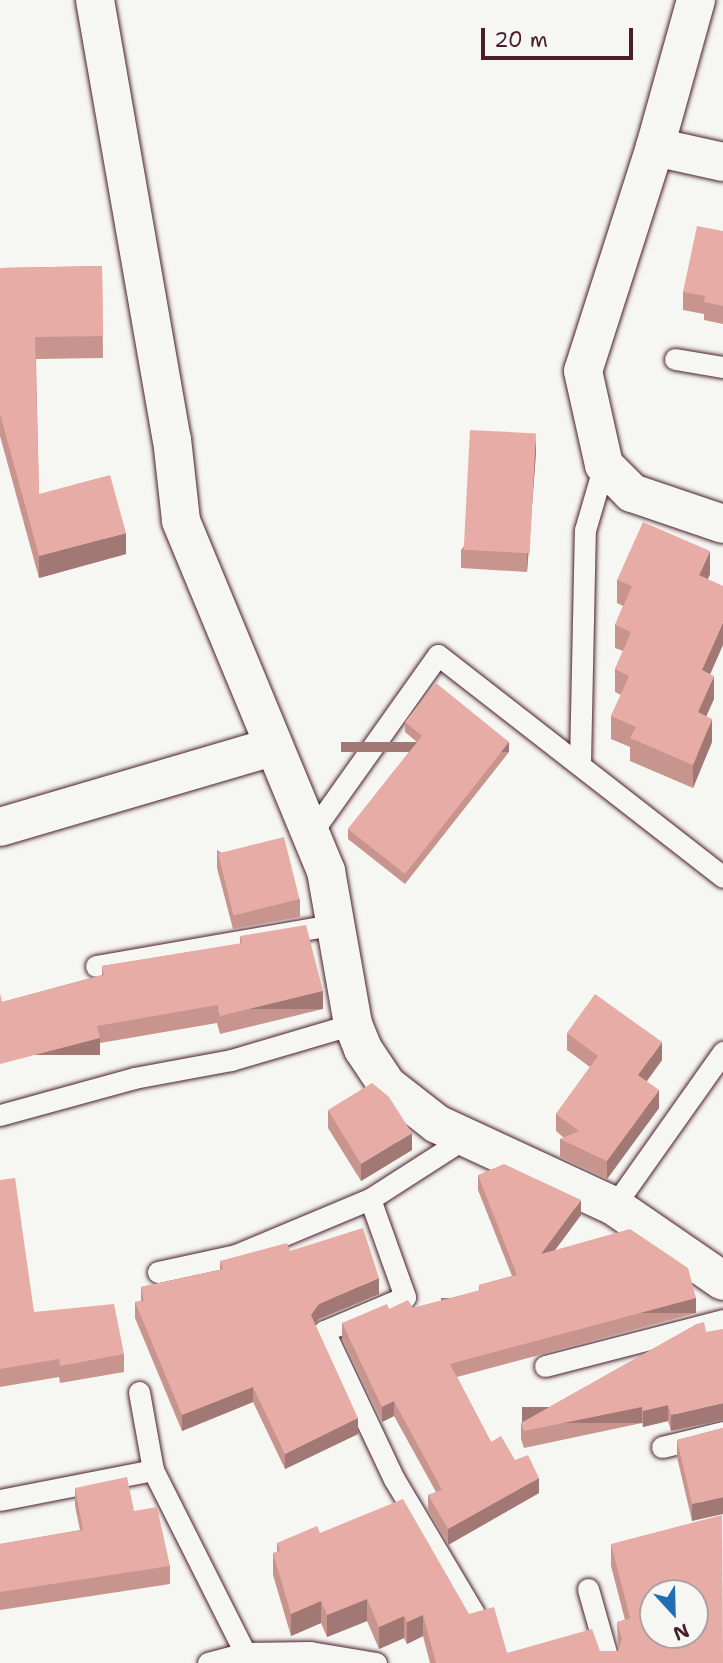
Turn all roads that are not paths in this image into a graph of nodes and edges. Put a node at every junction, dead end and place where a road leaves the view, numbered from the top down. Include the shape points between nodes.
1 (94, 0) edge
2 (696, 0) edge
3 (655, 147) junction
4 (723, 162) edge
5 (675, 359) dead end
6 (723, 367) edge
7 (604, 465) junction
8 (723, 524) edge
9 (272, 747) junction
10 (580, 763) junction
11 (0, 827) edge
12 (312, 832) junction
13 (723, 877) edge
14 (336, 923) junction
15 (96, 966) dead end
16 (353, 1024) junction
17 (723, 1052) edge
18 (0, 1115) edge
19 (465, 1138) junction
20 (370, 1199) junction
21 (614, 1206) junction
22 (158, 1272) dead end
23 (723, 1282) edge
24 (723, 1320) edge
25 (545, 1366) dead end
26 (139, 1391) dead end
27 (723, 1432) edge
28 (662, 1447) dead end
29 (153, 1471) junction
30 (0, 1500) edge
31 (588, 1589) dead end
32 (474, 1613) edge
33 (245, 1653) junction
34 (208, 1663) edge
35 (376, 1663) edge
36 (609, 1663) edge

1 - 9 street via 172,439 181,521
2 - 3 street
3 - 4 street
3 - 7 street via 583,371
5 - 6 lane
7 - 8 street via 632,494
7 - 10 lane via 585,530
9 - 11 street
9 - 12 street
10 - 12 lane via 438,655
10 - 13 lane
12 - 14 street via 326,871
14 - 15 lane
14 - 16 street
16 - 18 lane via 231,1060 122,1081
16 - 19 street via 387,1085 437,1124
17 - 21 lane
19 - 20 lane
19 - 21 street
20 - 22 lane via 236,1255
20 - 32 lane via 405,1297 324,1332 394,1479
21 - 23 street
24 - 25 lane
26 - 29 lane
27 - 28 lane
29 - 30 lane
29 - 33 lane
31 - 36 lane
33 - 34 lane
33 - 35 lane via 310,1652

